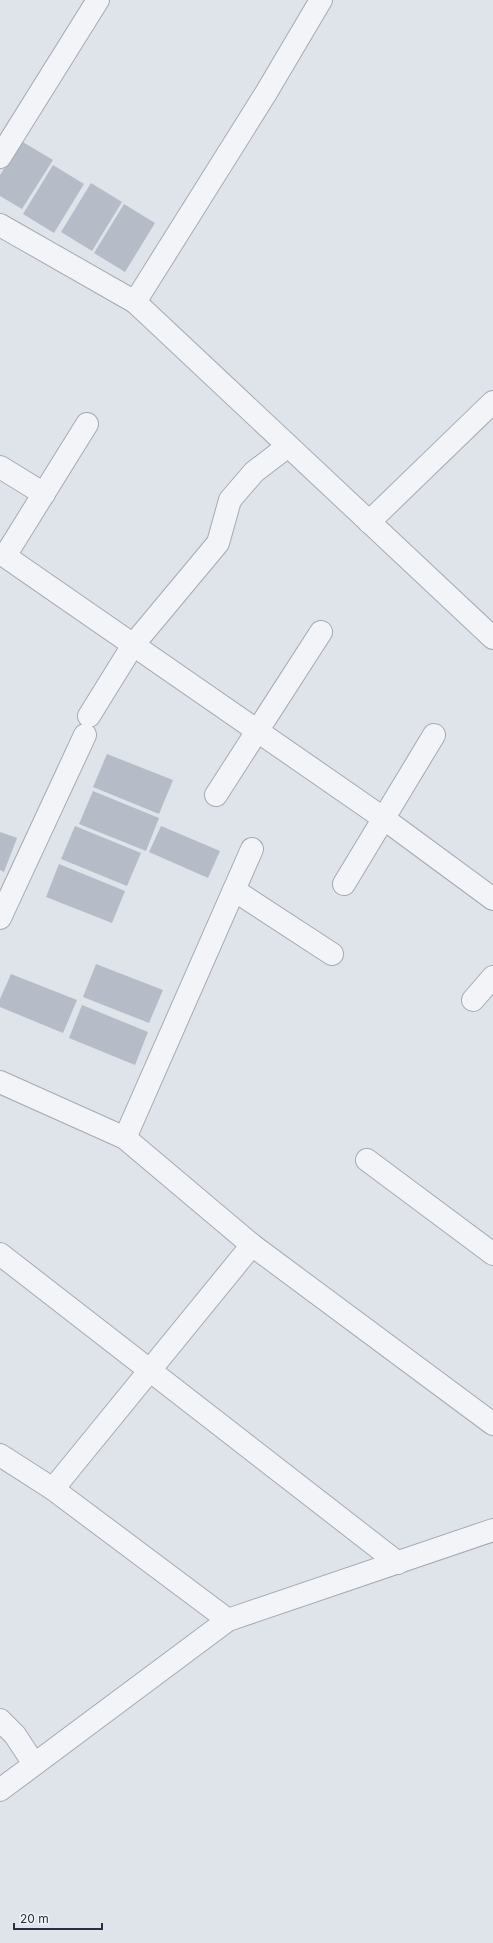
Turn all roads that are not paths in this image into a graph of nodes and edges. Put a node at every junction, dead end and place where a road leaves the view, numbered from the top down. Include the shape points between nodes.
1 (98, 0) edge
2 (321, 0) edge
3 (0, 157) edge
4 (0, 225) edge
5 (135, 302) junction
6 (493, 402) edge
7 (87, 424) dead end
8 (288, 446) junction
9 (0, 467) edge
10 (44, 494) junction
11 (369, 522) junction
12 (321, 632) dead end
13 (493, 638) edge
14 (133, 645) junction
15 (257, 731) junction
16 (434, 735) dead end
17 (216, 795) dead end
18 (383, 818) junction
19 (252, 849) dead end
20 (344, 884) dead end
21 (234, 890) junction
22 (493, 899) edge
23 (0, 918) edge
24 (332, 954) dead end
25 (493, 977) edge
26 (473, 1000) dead end
27 (0, 1082) edge
28 (125, 1138) junction
29 (367, 1160) dead end
30 (252, 1245) junction
31 (0, 1254) edge
32 (493, 1254) edge
33 (150, 1370) junction
34 (493, 1424) edge
35 (0, 1455) edge
36 (53, 1489) junction
37 (493, 1530) edge
38 (398, 1563) junction
39 (228, 1620) junction
40 (0, 1720) edge
41 (34, 1764) junction
42 (0, 1790) edge

1 - 3 street
2 - 5 street
4 - 5 street
5 - 8 street
6 - 11 street
7 - 10 street
8 - 11 street
8 - 14 street via 254,472 230,500 218,543
9 - 10 street
10 - 14 street via 5,556
11 - 13 street
12 - 15 street
14 - 15 street
14 - 23 street via 87,726
15 - 17 street
15 - 18 street
16 - 18 street
18 - 20 street
18 - 22 street
19 - 21 street
21 - 24 street
21 - 28 street
25 - 26 street
27 - 28 street
28 - 30 street
29 - 32 street
30 - 33 street
30 - 34 street
31 - 33 street
33 - 36 street
33 - 38 street
35 - 36 street
36 - 39 street
37 - 38 street
38 - 39 street
39 - 41 street
40 - 41 street via 15,1735
41 - 42 street

